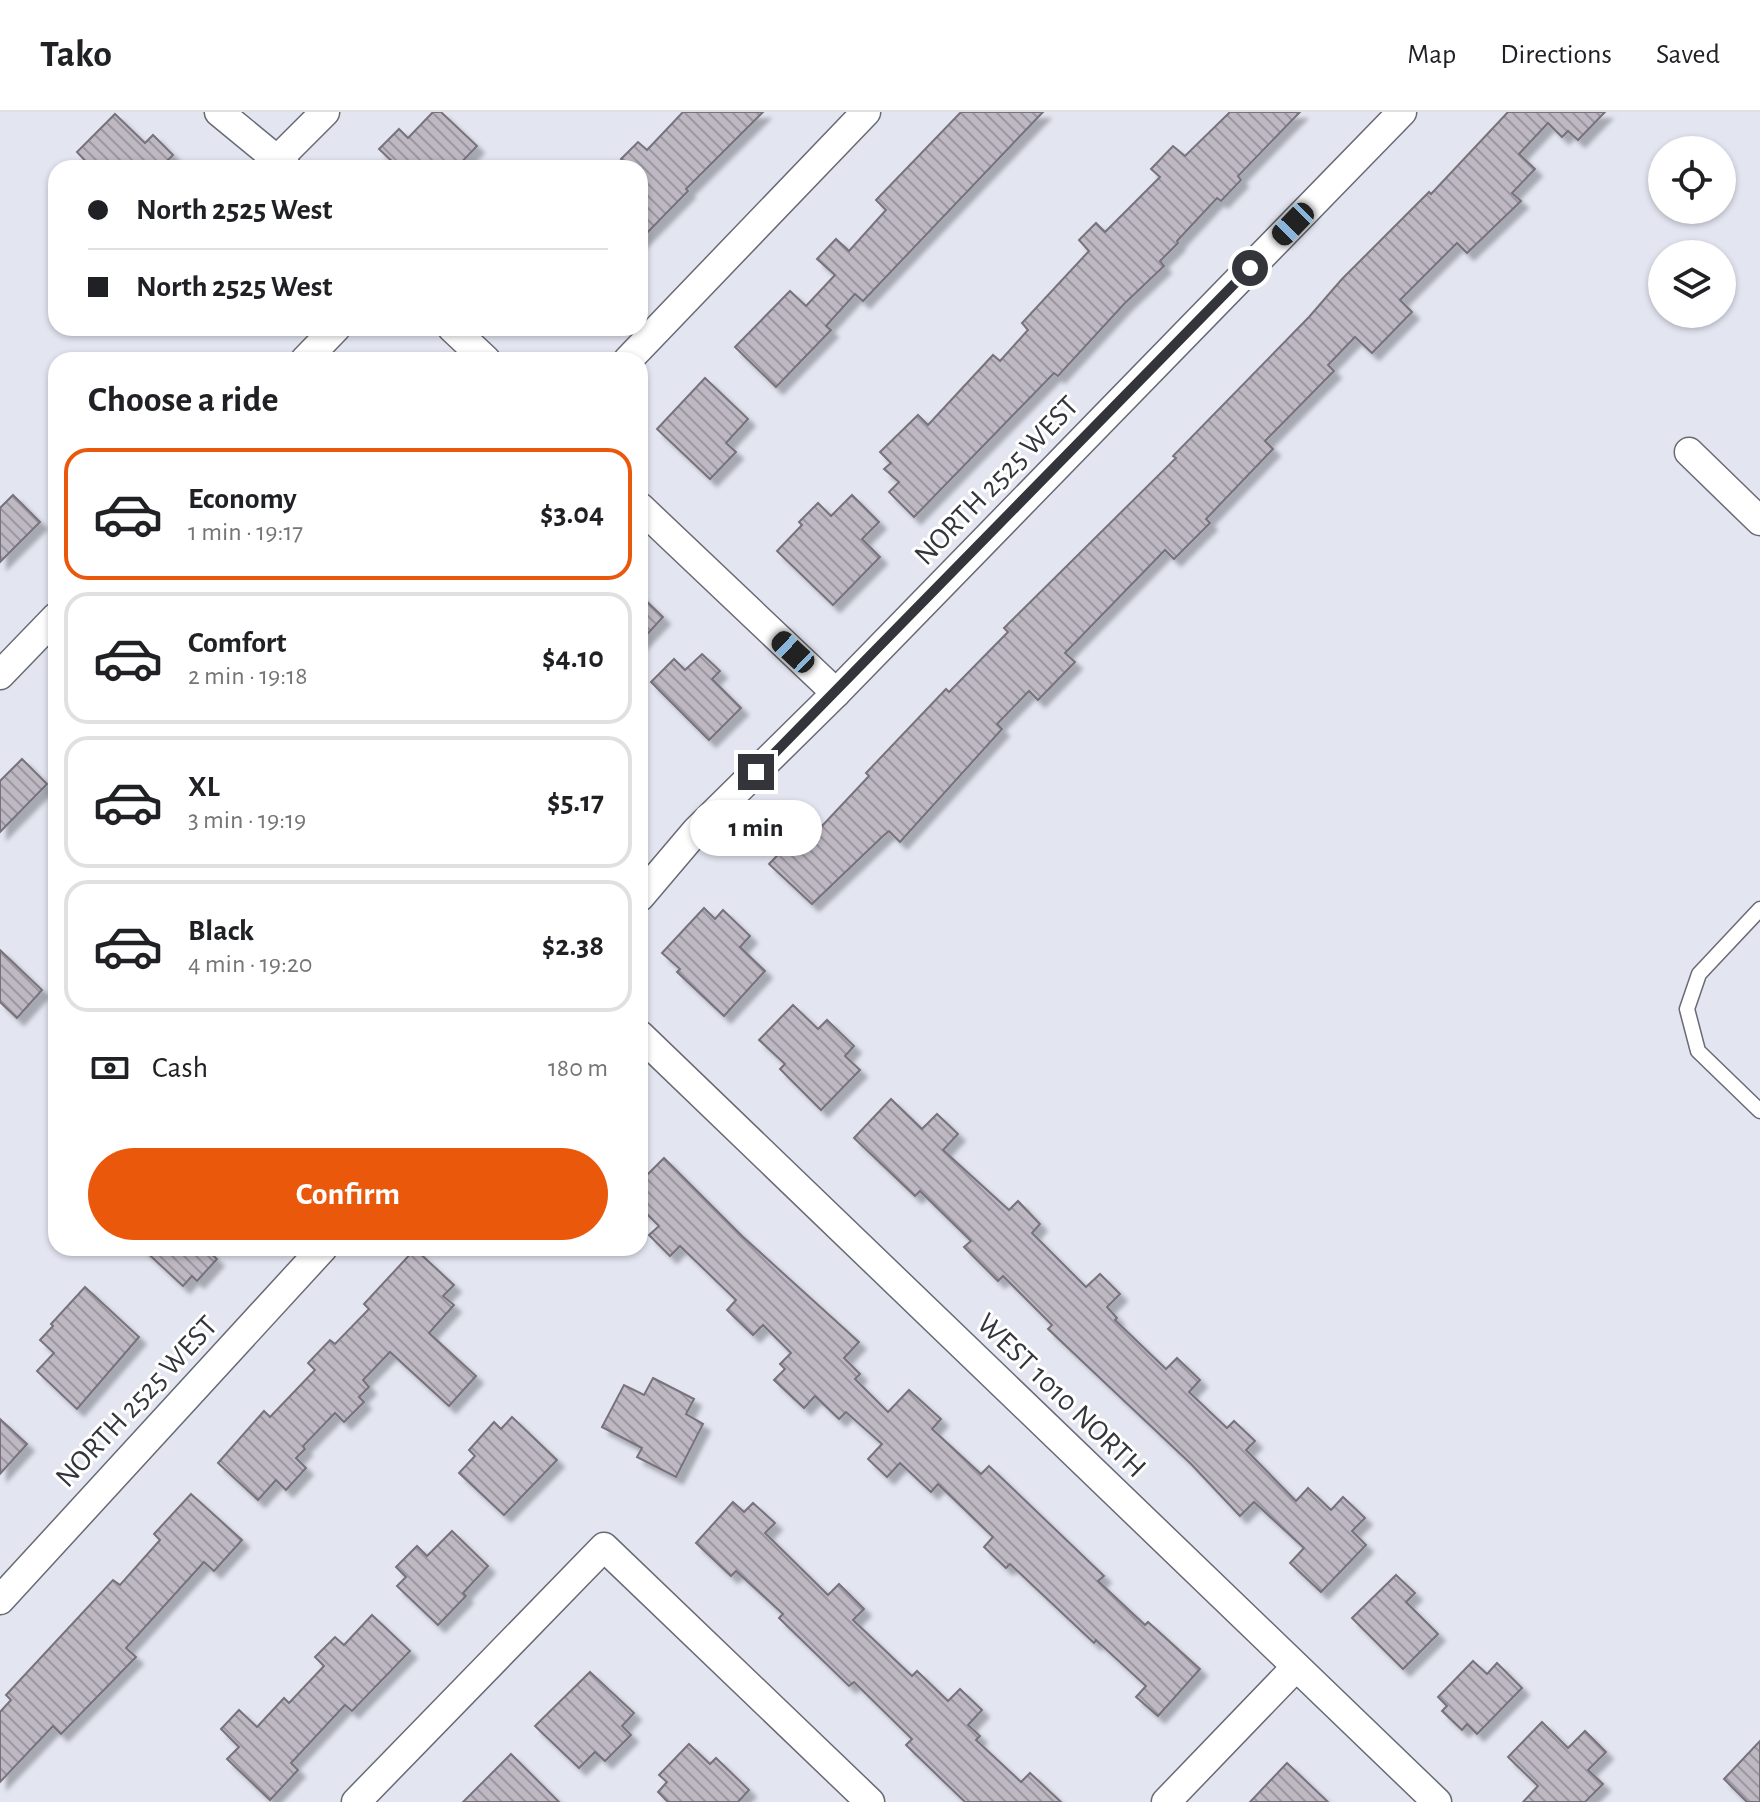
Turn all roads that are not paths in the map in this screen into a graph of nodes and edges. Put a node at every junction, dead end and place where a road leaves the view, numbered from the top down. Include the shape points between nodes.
1 (219, 112) edge
2 (325, 112) edge
3 (866, 112) edge
4 (1402, 112) edge
5 (278, 160) edge
6 (286, 160) edge
7 (328, 336) edge
8 (460, 336) edge
9 (313, 352) edge
10 (478, 352) edge
11 (636, 352) edge
12 (1689, 452) dead end
13 (648, 515) edge
14 (1760, 521) edge
15 (48, 625) edge
16 (0, 675) edge
17 (836, 693) junction
18 (648, 888) edge
19 (1760, 909) edge
20 (648, 1043) edge
21 (1760, 1111) edge
22 (316, 1256) edge
23 (0, 1600) edge
24 (1296, 1667) junction
25 (356, 1802) edge
26 (870, 1802) edge
27 (1166, 1802) edge
28 (1437, 1802) edge

1 - 5 street
2 - 6 street
3 - 11 street
4 - 17 street, NORTH 2525 WEST
7 - 9 street
8 - 10 street
12 - 14 street
13 - 17 street
15 - 16 street
17 - 18 street, NORTH 2525 WEST via 696,831
19 - 21 lane via 1699,974 1687,1009 1698,1051
20 - 24 street, WEST 1010 NORTH
22 - 23 street, NORTH 2525 WEST
24 - 27 street
24 - 28 street, WEST 1010 NORTH
25 - 26 street via 604,1547

